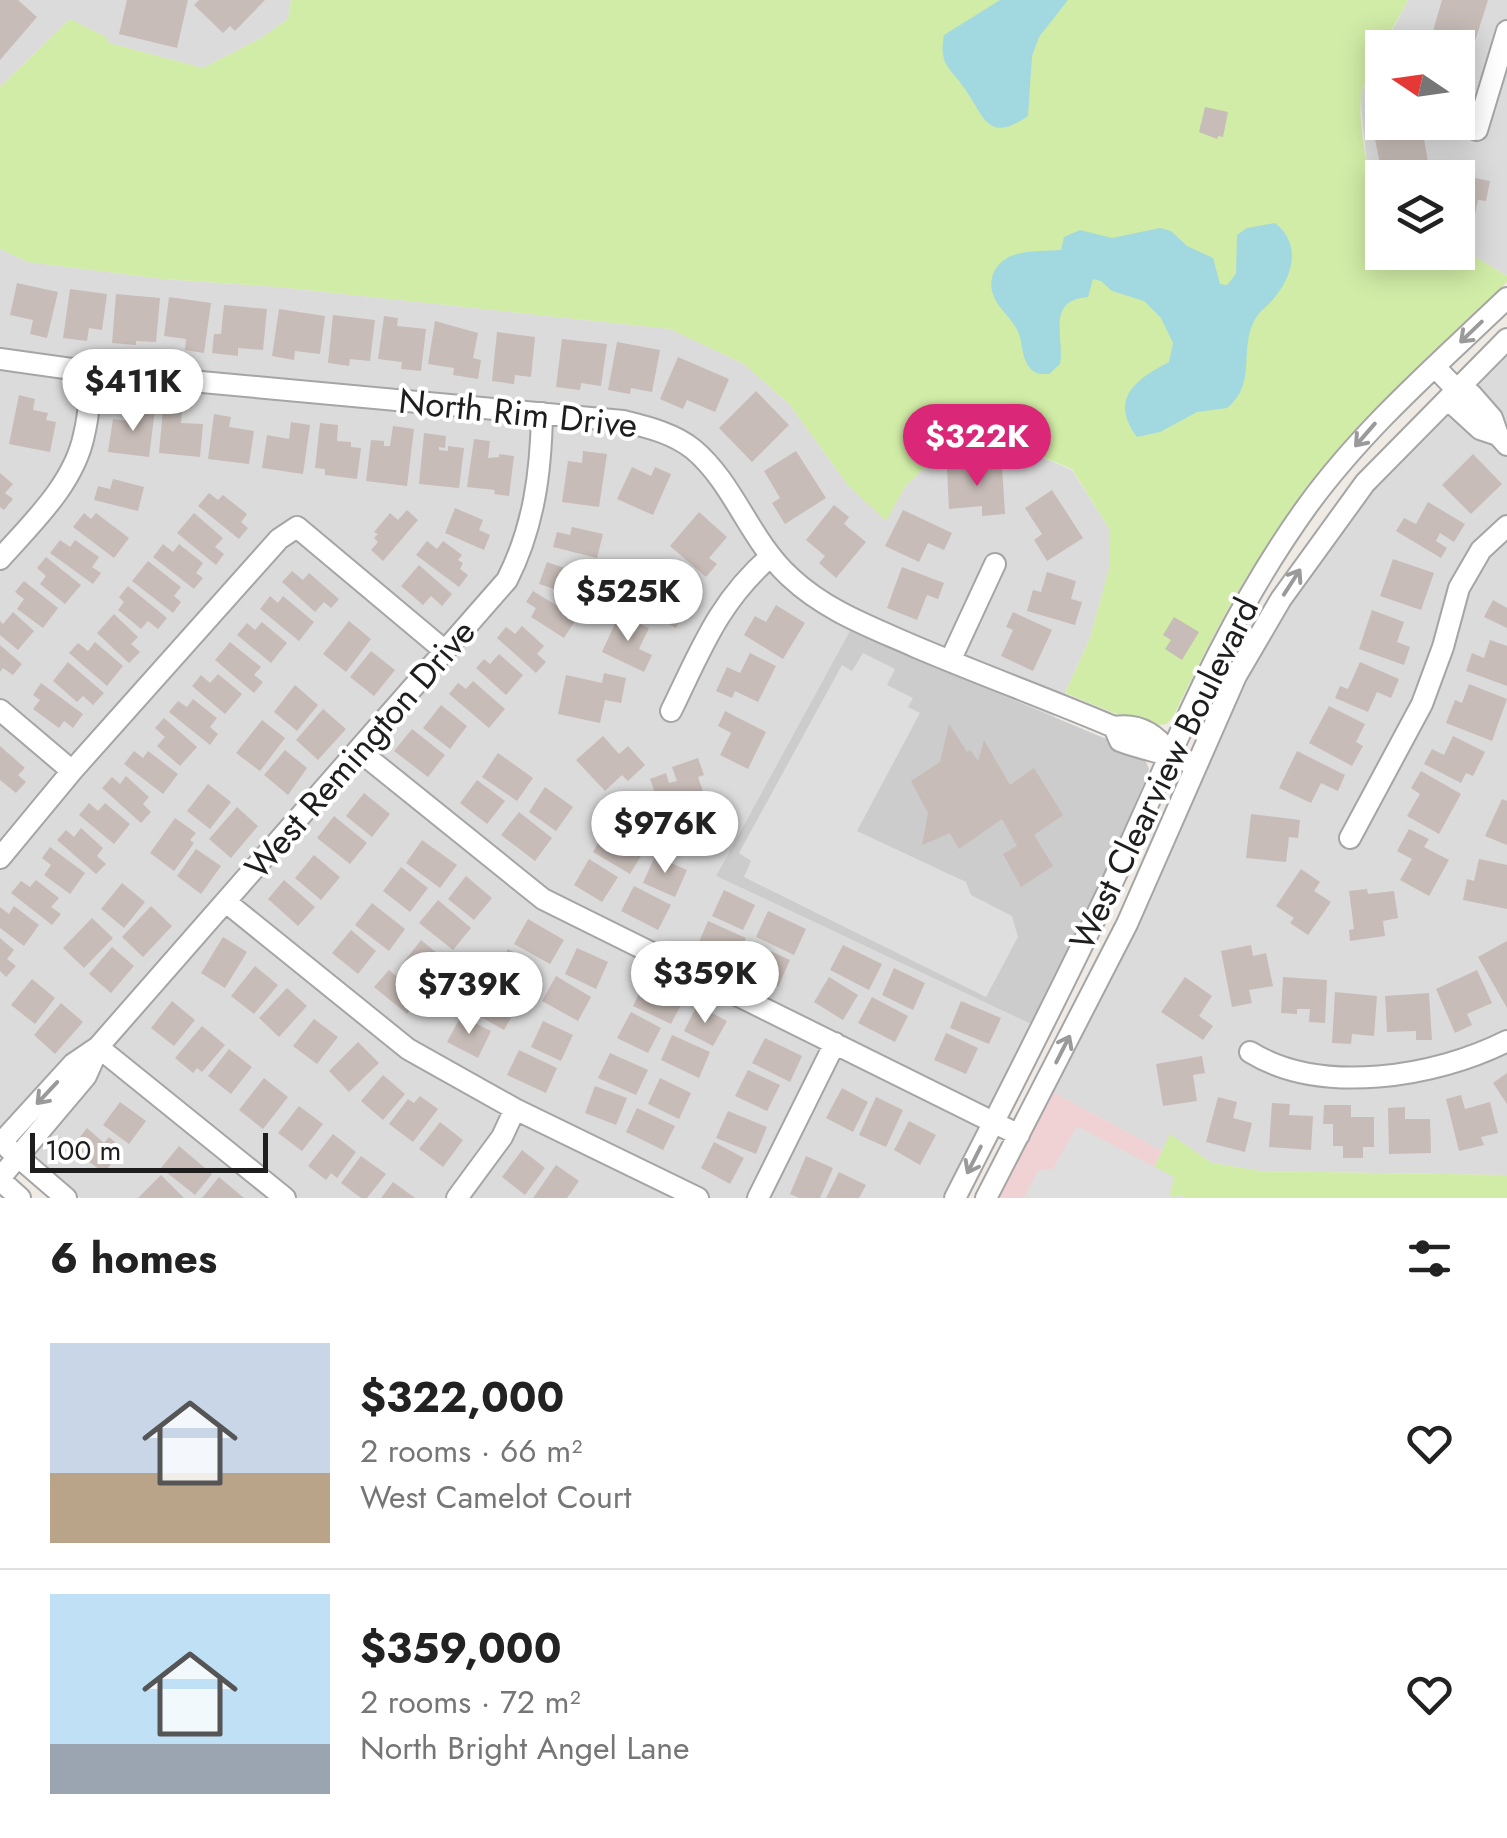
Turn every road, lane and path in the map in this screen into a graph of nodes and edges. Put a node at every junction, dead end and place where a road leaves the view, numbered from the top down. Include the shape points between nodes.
1 (1507, 32) edge
2 (1476, 130) dead end
3 (1507, 298) edge
4 (1507, 339) edge
5 (0, 358) edge
6 (1435, 367) junction
7 (93, 372) junction
8 (1456, 389) junction
9 (542, 413) junction
10 (1502, 440) edge
11 (1507, 526) edge
12 (771, 556) junction
13 (0, 559) edge
14 (995, 564) dead end
15 (445, 651) junction
16 (950, 661) junction
17 (0, 710) edge
18 (671, 711) dead end
19 (358, 750) junction
20 (1169, 752) junction
21 (1195, 764) junction
22 (72, 771) junction
23 (1350, 838) dead end
24 (0, 858) edge
25 (226, 902) junction
26 (1507, 1040) edge
27 (835, 1043) junction
28 (98, 1047) junction
29 (1250, 1052) dead end
30 (516, 1109) junction
31 (993, 1122) junction
32 (1020, 1135) junction
33 (4, 1158) edge
34 (20, 1198) edge
35 (66, 1198) edge
36 (285, 1198) edge
37 (457, 1198) edge
38 (698, 1198) edge
39 (758, 1198) edge
40 (954, 1198) edge
41 (986, 1198) edge

1 - 2 street
3 -> 6 street, West Clearview Boulevard
4 - 8 street, West Clearview Boulevard
5 - 7 street, North Rim Drive
6 - 8 street
6 -> 20 street, West Clearview Boulevard via 1372,426 1309,503 1254,586
7 - 9 street, North Rim Drive
7 - 13 street via 76,461
8 - 10 street via 1471,394
21 -> 8 street, West Clearview Boulevard via 1281,600 1339,516
9 - 12 street, North Rim Drive via 657,429 693,449
9 - 15 street, West Remington Drive via 537,485 522,550 506,580
11 - 23 street via 1481,550 1459,588 1422,704
12 - 16 street, North Rim Drive via 825,605
12 - 18 street via 720,610
14 - 16 street
15 - 19 street, West Remington Drive
15 - 22 street via 297,527 279,538
16 - 20 street, North Rim Drive via 1114,728 1120,741 1150,753
17 - 22 street
19 - 25 street, West Remington Drive
19 - 27 street via 544,898
20 - 21 street, North Rim Drive
20 - 31 street, West Clearview Boulevard via 1097,916
32 -> 21 street, West Clearview Boulevard via 1126,924
22 - 24 street
25 - 28 street, West Remington Drive
25 - 30 street via 408,1049
26 - 29 street via 1440,1068 1393,1075 1292,1072
27 - 31 street
27 - 39 street
28 - 33 street, West Remington Drive via 73,1064
28 - 36 street
30 - 37 street
30 - 38 street
31 - 32 street
31 -> 40 street, West Clearview Boulevard
32 - 41 street, West Clearview Boulevard
33 - 34 street
33 - 35 street

